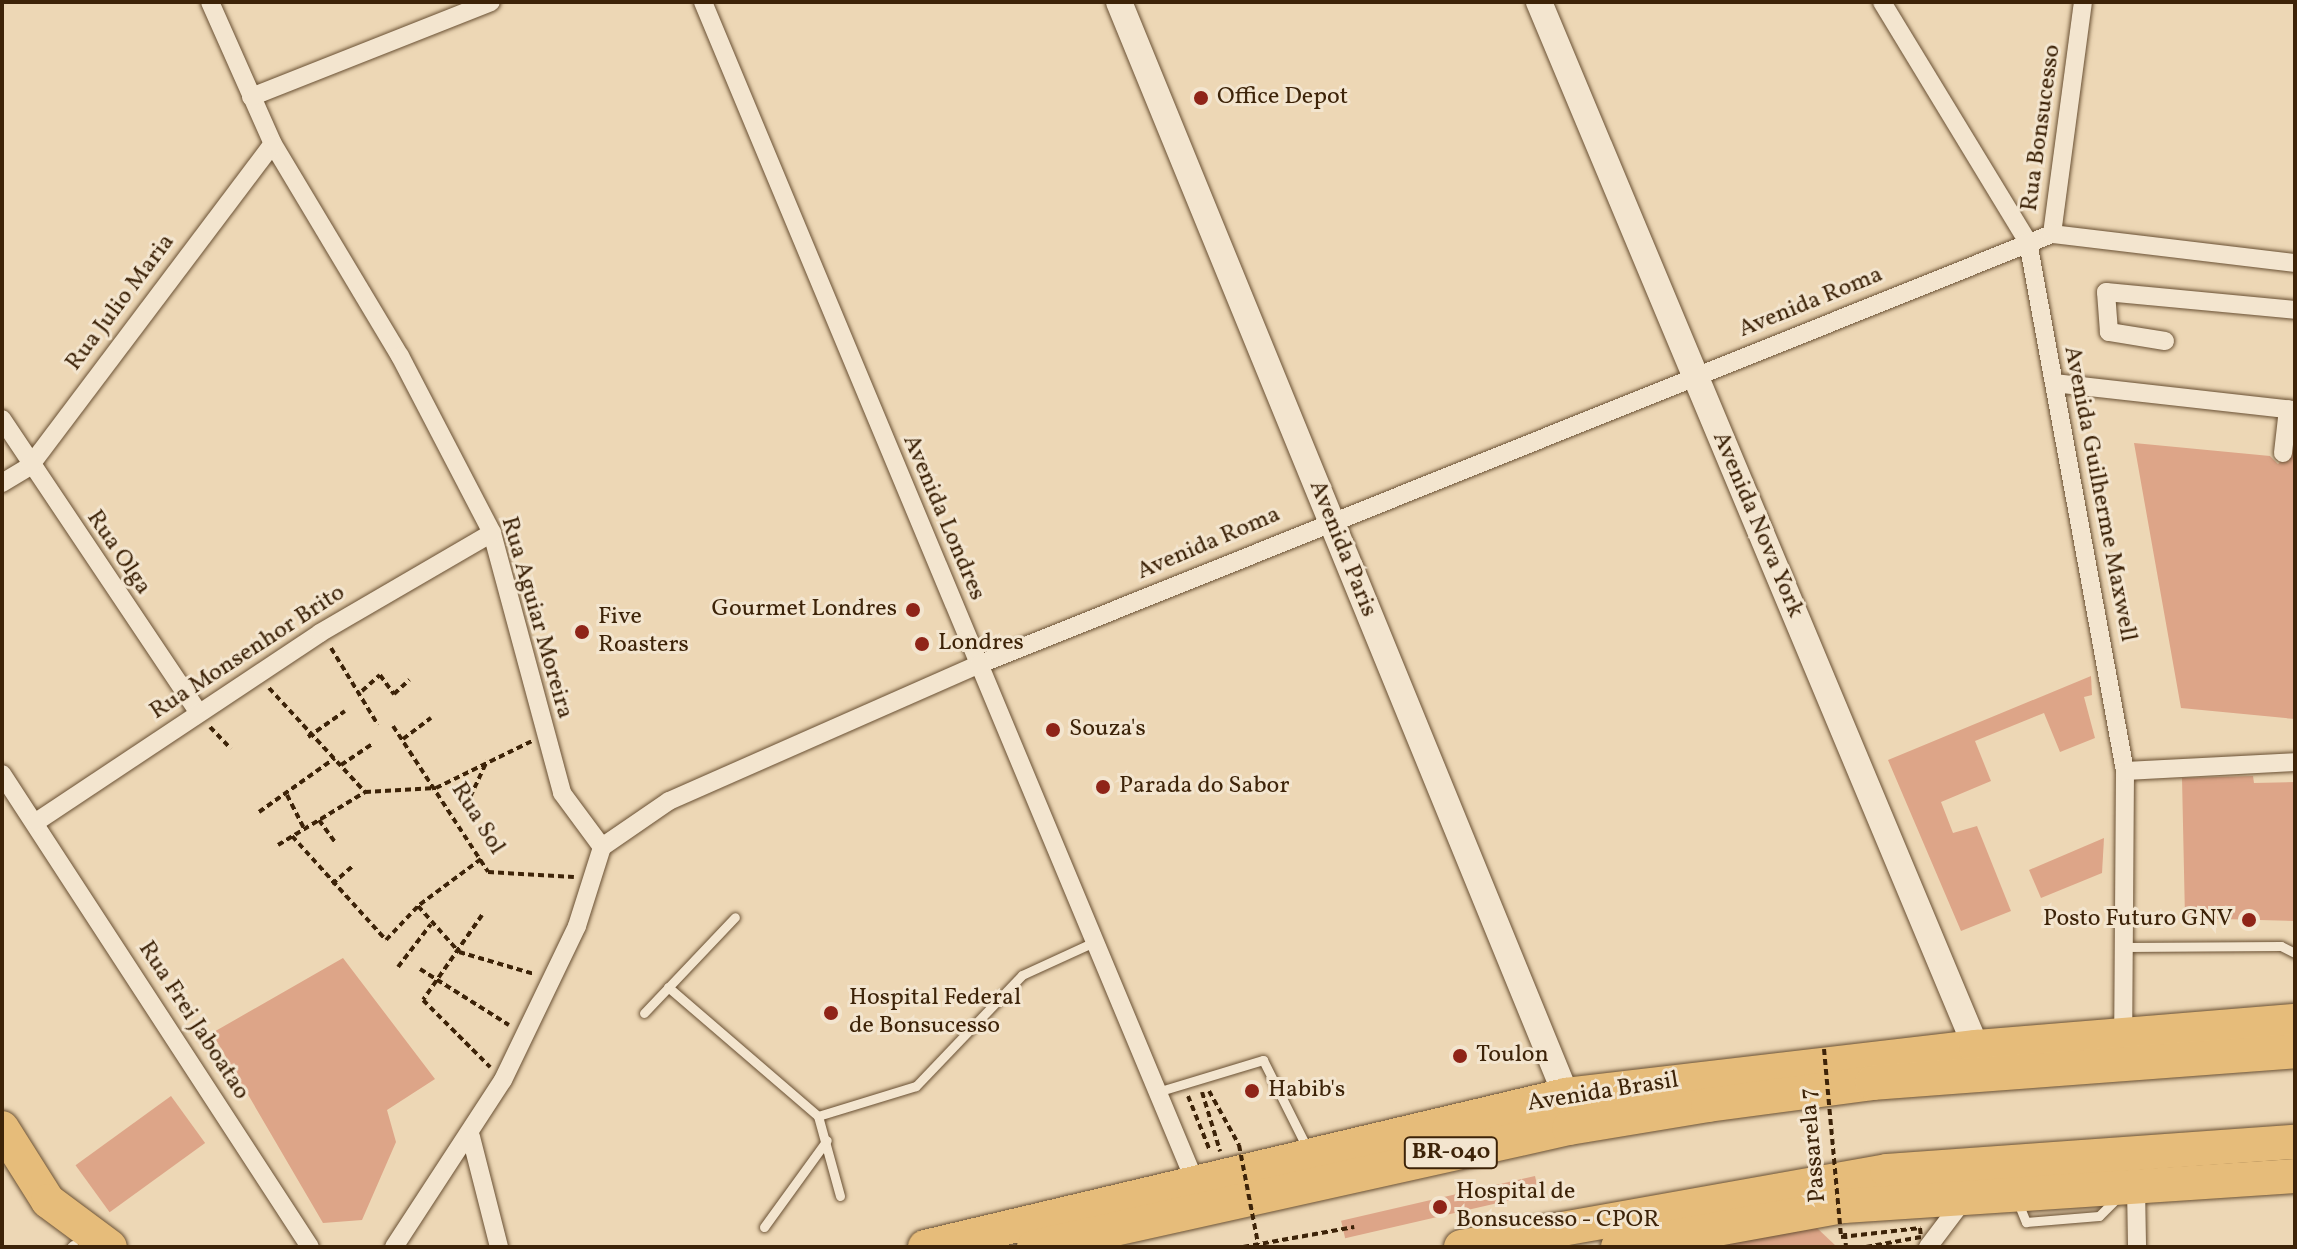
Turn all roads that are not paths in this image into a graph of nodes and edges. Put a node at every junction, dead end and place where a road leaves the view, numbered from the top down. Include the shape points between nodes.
1 (210, 2) edge
2 (491, 2) edge
3 (703, 2) edge
4 (1119, 2) edge
5 (1539, 2) edge
6 (1882, 2) edge
7 (2083, 2) edge
8 (251, 97) junction
9 (273, 144) junction
10 (2052, 234) junction
11 (2028, 242) junction
12 (2295, 263) edge
13 (2295, 310) edge
14 (2165, 341) dead end
15 (1695, 375) junction
16 (2054, 383) junction
17 (2292, 409) edge
18 (2, 419) edge
19 (2283, 453) dead end
20 (30, 466) junction
21 (2, 483) edge
22 (1330, 520) junction
23 (492, 533) junction
24 (978, 665) junction
25 (198, 712) junction
26 (2295, 762) edge
27 (2125, 771) junction
28 (2, 774) edge
29 (36, 822) junction
30 (602, 847) junction
31 (735, 917) dead end
32 (1094, 942) junction
33 (2125, 947) junction
34 (2295, 953) edge
35 (668, 987) junction
36 (644, 1013) dead end
37 (2295, 1021) edge
38 (2123, 1035) junction
39 (2295, 1038) edge
40 (1976, 1047) junction
41 (2295, 1051) edge
42 (1566, 1095) junction
43 (1160, 1099) junction
44 (818, 1116) junction
45 (2, 1128) edge
46 (471, 1137) junction
47 (827, 1140) junction
48 (2286, 1143) edge
49 (1311, 1157) junction
50 (2, 1166) edge
51 (2295, 1176) edge
52 (1196, 1184) junction
53 (2132, 1188) junction
54 (840, 1196) dead end
55 (1967, 1196) junction
56 (764, 1227) dead end
57 (73, 1246) edge
58 (1632, 1246) edge
59 (110, 1247) edge
60 (310, 1247) edge
61 (394, 1247) edge
62 (499, 1247) edge
63 (925, 1247) edge
64 (1034, 1247) edge
65 (1461, 1247) edge
66 (1928, 1247) edge
67 (2137, 1247) edge

1 - 8 street, Rua Aguiar Moreira
2 - 8 street
3 - 24 street, Avenida Londres
4 - 22 main road, Avenida Paris
5 - 15 main road, Avenida Nova York
6 - 11 street, Avenida Guilherme Maxwell
7 - 10 street, Rua Bonsucesso
8 - 9 street, Rua Aguiar Moreira
9 - 20 street, Rua Julio Maria
9 - 23 street, Rua Aguiar Moreira via 400,356
10 - 11 street, Rua Bonsucesso
10 - 12 street
11 - 15 street, Avenida Roma
11 - 16 street, Avenida Guilherme Maxwell
13 - 14 street via 2106,292 2109,332
15 - 22 street, Avenida Roma
15 - 40 main road, Avenida Nova York
16 - 17 street
16 - 27 street, Avenida Guilherme Maxwell
17 - 19 street
18 - 20 street, Rua Olga
20 - 21 street, Rua Julio Maria
20 - 25 street, Rua Olga
22 - 24 street, Avenida Roma
22 - 42 main road, Avenida Paris
23 - 25 street, Rua Monsenhor Brito via 320,633
23 - 30 street, Rua Aguiar Moreira via 562,793
24 - 30 street, Avenida Roma via 669,801
24 - 32 street, Avenida Londres
25 - 29 street, Rua Monsenhor Brito
26 - 27 street
27 - 33 street, Avenida Guilherme Maxwell
28 - 29 street, Rua Frei Jaboatao
29 - 60 street, Rua Frei Jaboatao
30 - 46 street via 552,980
31 - 35 lane
32 - 43 street, Avenida Londres
32 - 44 lane via 1022,975 916,1086
33 - 34 lane via 2281,946
33 - 38 street, Avenida Guilherme Maxwell
35 - 36 lane
35 - 44 lane
37 - 38 highway, Avenida Brasil
38 - 39 highway via 2178,1044
38 - 40 highway, Avenida Brasil
40 - 42 highway, Avenida Brasil
41 - 64 highway, Avenida Brasil / BR-040 via 1872,1083 1708,1105 1553,1131
42 - 49 highway, Avenida Brasil
43 - 49 lane via 1263,1060
43 - 52 street, Avenida Londres
44 - 47 lane
45 - 59 highway via 48,1201
46 - 61 street
46 - 62 street
47 - 54 lane
47 - 56 lane
48 - 55 highway
48 - 65 highway via 1887,1171
49 - 52 highway, Avenida Brasil
50 - 57 highway
51 - 53 highway
52 - 63 highway, Avenida Brasil
53 - 55 highway
53 - 67 street
55 - 58 highway via 1844,1206
55 - 66 street

